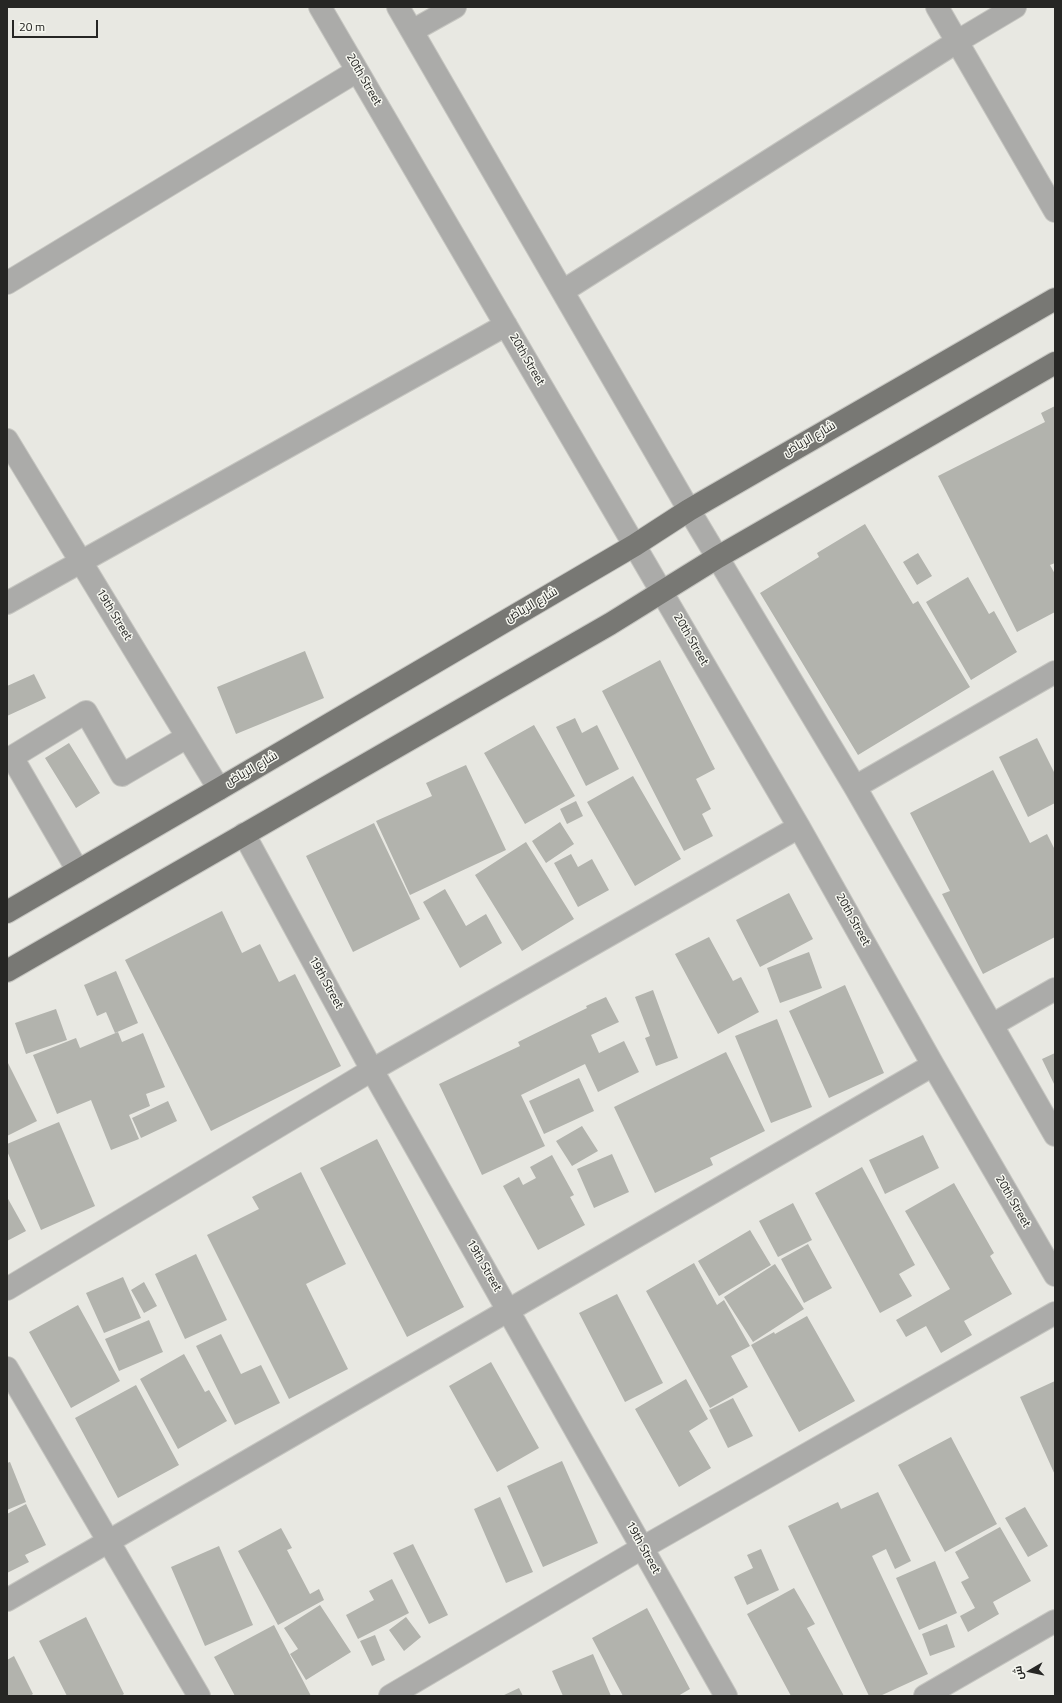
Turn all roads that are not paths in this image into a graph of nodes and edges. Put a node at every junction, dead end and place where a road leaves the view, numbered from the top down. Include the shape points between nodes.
1 (320, 7) edge
2 (398, 7) edge
3 (455, 7) edge
4 (937, 7) edge
5 (1015, 7) edge
6 (412, 31) junction
7 (958, 40) junction
8 (357, 71) junction
9 (1055, 211) edge
10 (7, 283) edge
11 (563, 291) junction
12 (1055, 299) edge
13 (506, 325) junction
14 (1055, 363) edge
15 (7, 440) edge
16 (689, 510) junction
17 (635, 545) junction
18 (718, 558) junction
19 (82, 562) junction
20 (662, 592) junction
21 (7, 603) edge
22 (1055, 672) edge
23 (187, 737) junction
24 (855, 787) junction
25 (219, 789) junction
26 (799, 827) junction
27 (244, 834) junction
28 (78, 871) junction
29 (7, 912) edge
30 (7, 971) edge
31 (1055, 988) edge
32 (992, 1025) junction
33 (933, 1065) junction
34 (372, 1070) junction
35 (1055, 1135) edge
36 (1055, 1275) edge
37 (7, 1289) edge
38 (508, 1310) junction
39 (1055, 1313) edge
40 (7, 1368) edge
41 (108, 1540) junction
42 (642, 1548) junction
43 (7, 1600) edge
44 (1055, 1621) edge
45 (199, 1696) edge
46 (390, 1696) edge
47 (726, 1696) edge
48 (925, 1696) edge

1 - 8 street, 20th Street
2 - 6 street
3 - 6 street
4 - 7 street
5 - 7 street
6 - 11 street
7 - 9 street
7 - 11 street
8 - 10 street
8 - 13 street, 20th Street
11 - 16 street
12 - 16 main road, شارع الرياض
13 - 17 street, 20th Street
13 - 19 street
14 - 18 main road
15 - 19 street, 19th Street
16 - 17 main road, شارع الرياض
16 - 18 street
17 - 20 street, 20th Street
17 - 25 main road, شارع الرياض
18 - 20 main road
18 - 24 street
19 - 21 street
19 - 23 street, 19th Street
20 - 26 street, 20th Street
20 - 27 main road
22 - 24 street
23 - 25 street, 19th Street
23 - 28 street via 122,775 86,712 12,757
24 - 32 street
25 - 28 main road, شارع الرياض
26 - 33 street, 20th Street
26 - 34 street
27 - 30 main road
27 - 34 street, 19th Street
28 - 29 main road, شارع الرياض
31 - 32 street
32 - 35 street
33 - 36 street, 20th Street
33 - 38 street
34 - 37 street
34 - 38 street, 19th Street
38 - 41 street
38 - 42 street, 19th Street
39 - 42 street
40 - 41 street
41 - 43 street
41 - 45 street
42 - 46 street
42 - 47 street, 19th Street
44 - 48 street

